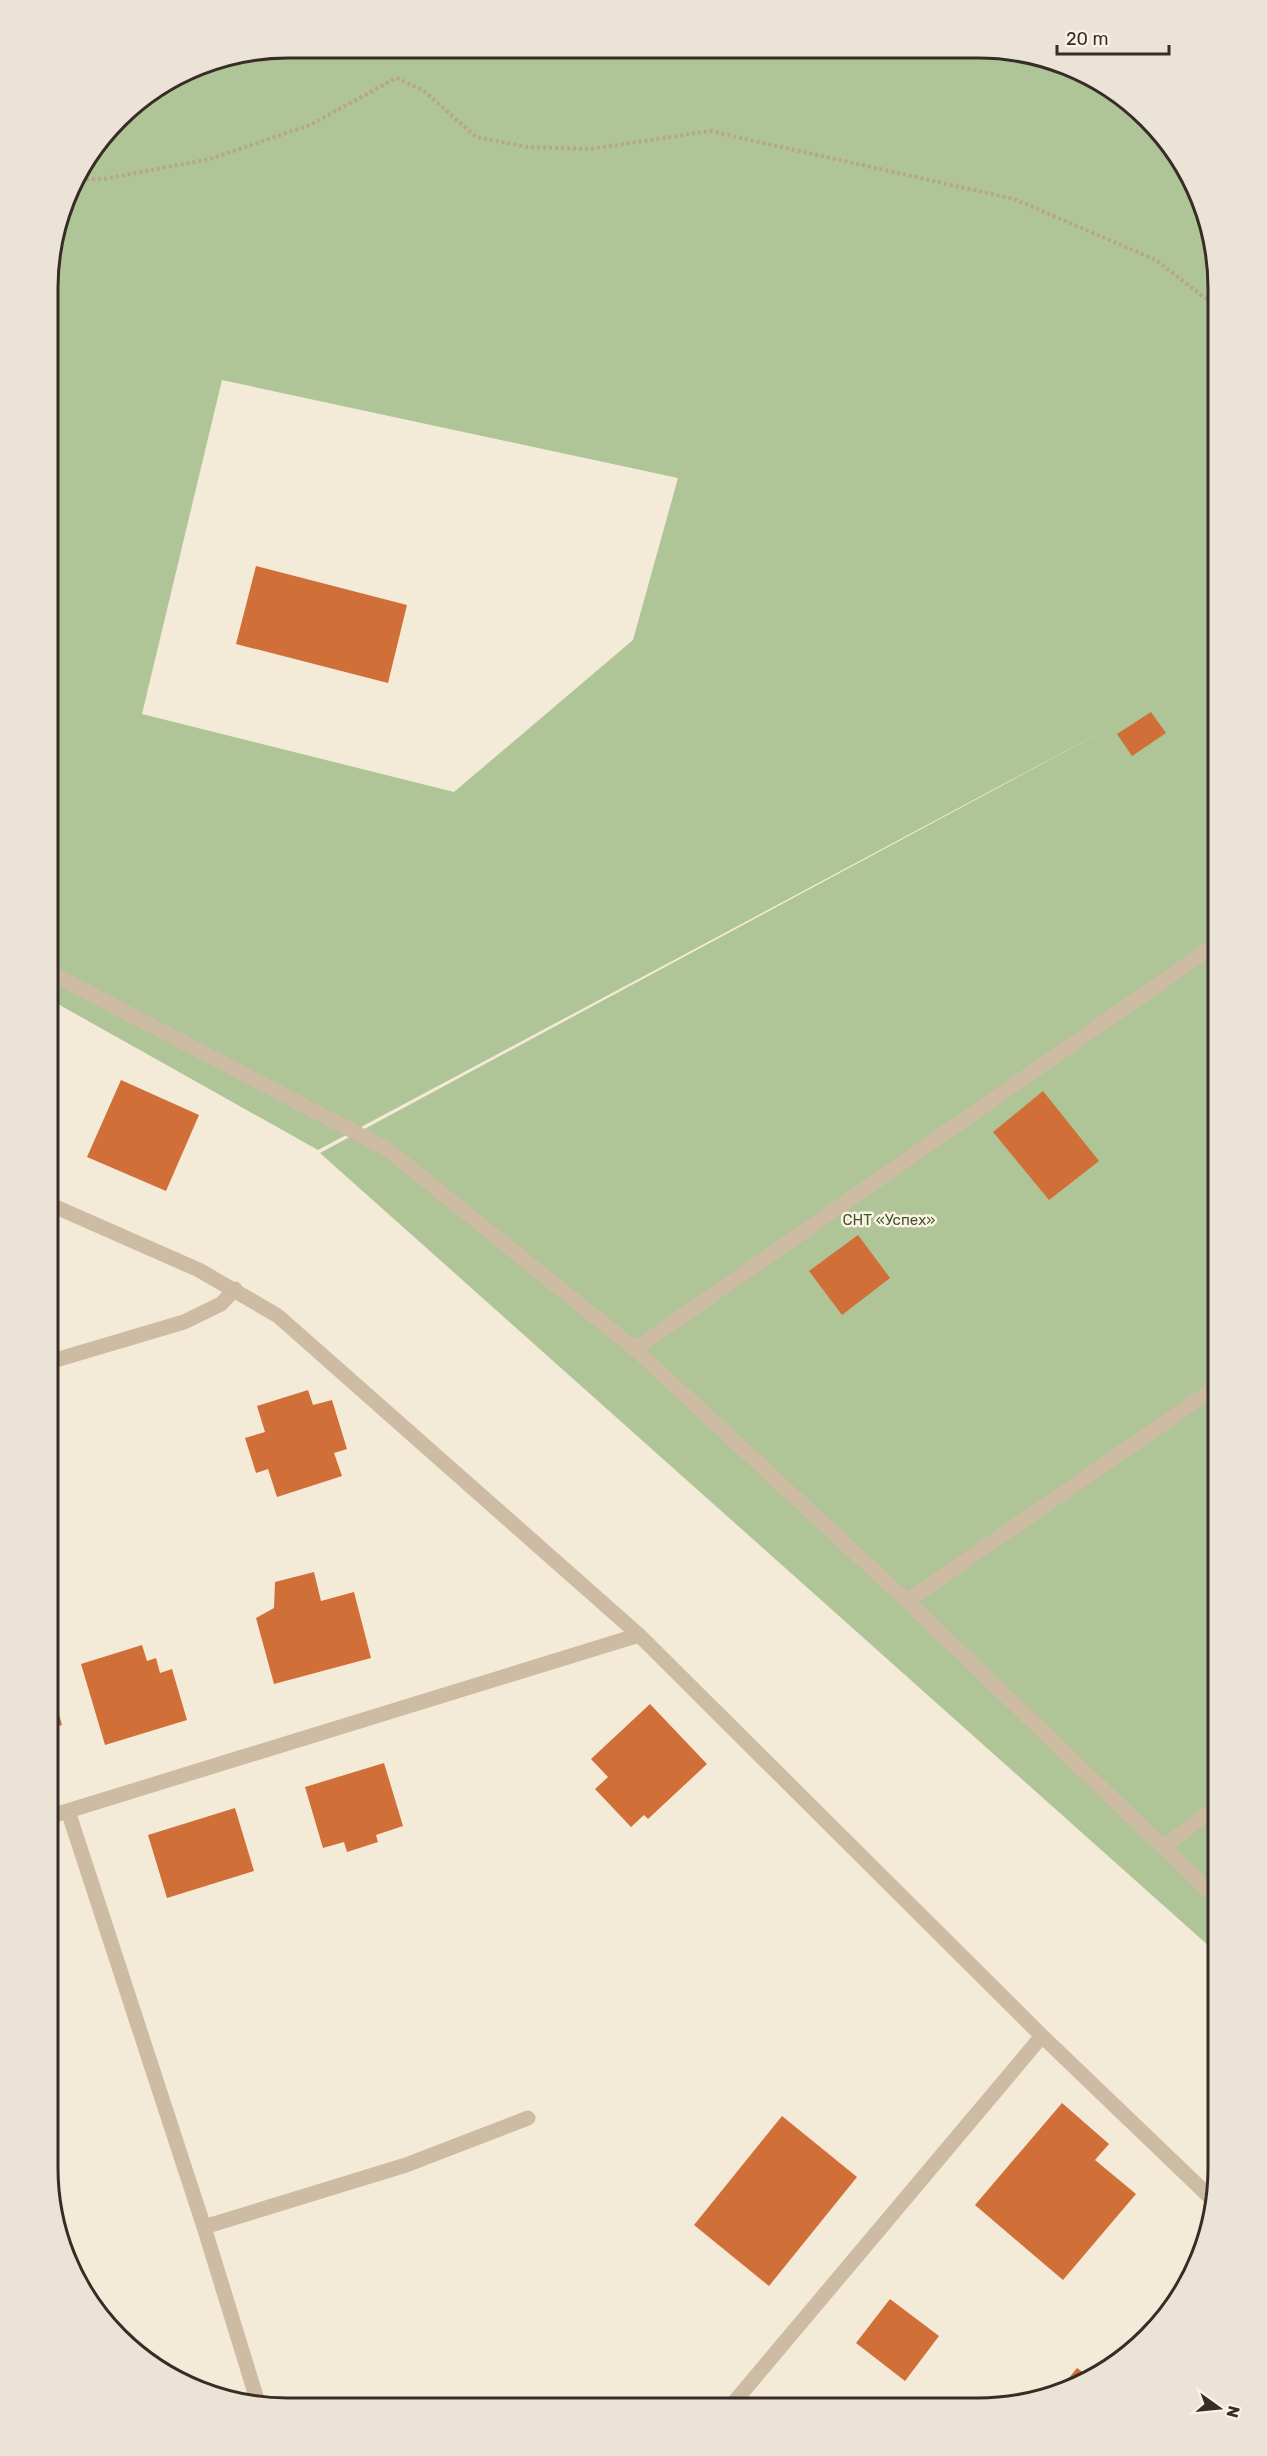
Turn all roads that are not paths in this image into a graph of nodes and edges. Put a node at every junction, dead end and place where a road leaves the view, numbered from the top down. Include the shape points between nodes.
1 (1208, 950) edge
2 (58, 977) edge
3 (58, 1208) edge
4 (235, 1289) junction
5 (635, 1349) junction
6 (58, 1359) edge
7 (1208, 1393) edge
8 (907, 1601) junction
9 (639, 1635) junction
10 (68, 1811) junction
11 (1208, 1813) edge
12 (58, 1814) edge
13 (1163, 1847) junction
14 (1208, 1890) edge
15 (1042, 2036) junction
16 (528, 2118) dead end
17 (1207, 2195) edge
18 (204, 2227) junction
19 (256, 2396) edge
20 (738, 2398) edge

1 - 5 street
2 - 5 street via 387,1149
3 - 4 street
4 - 6 street via 222,1304 184,1322
4 - 9 street via 278,1316
5 - 8 street
7 - 8 street
8 - 13 street
9 - 10 street
9 - 15 street
10 - 12 street
10 - 18 street
11 - 13 street
13 - 14 street
15 - 17 street
15 - 20 street
16 - 18 street via 406,2165
18 - 19 street

